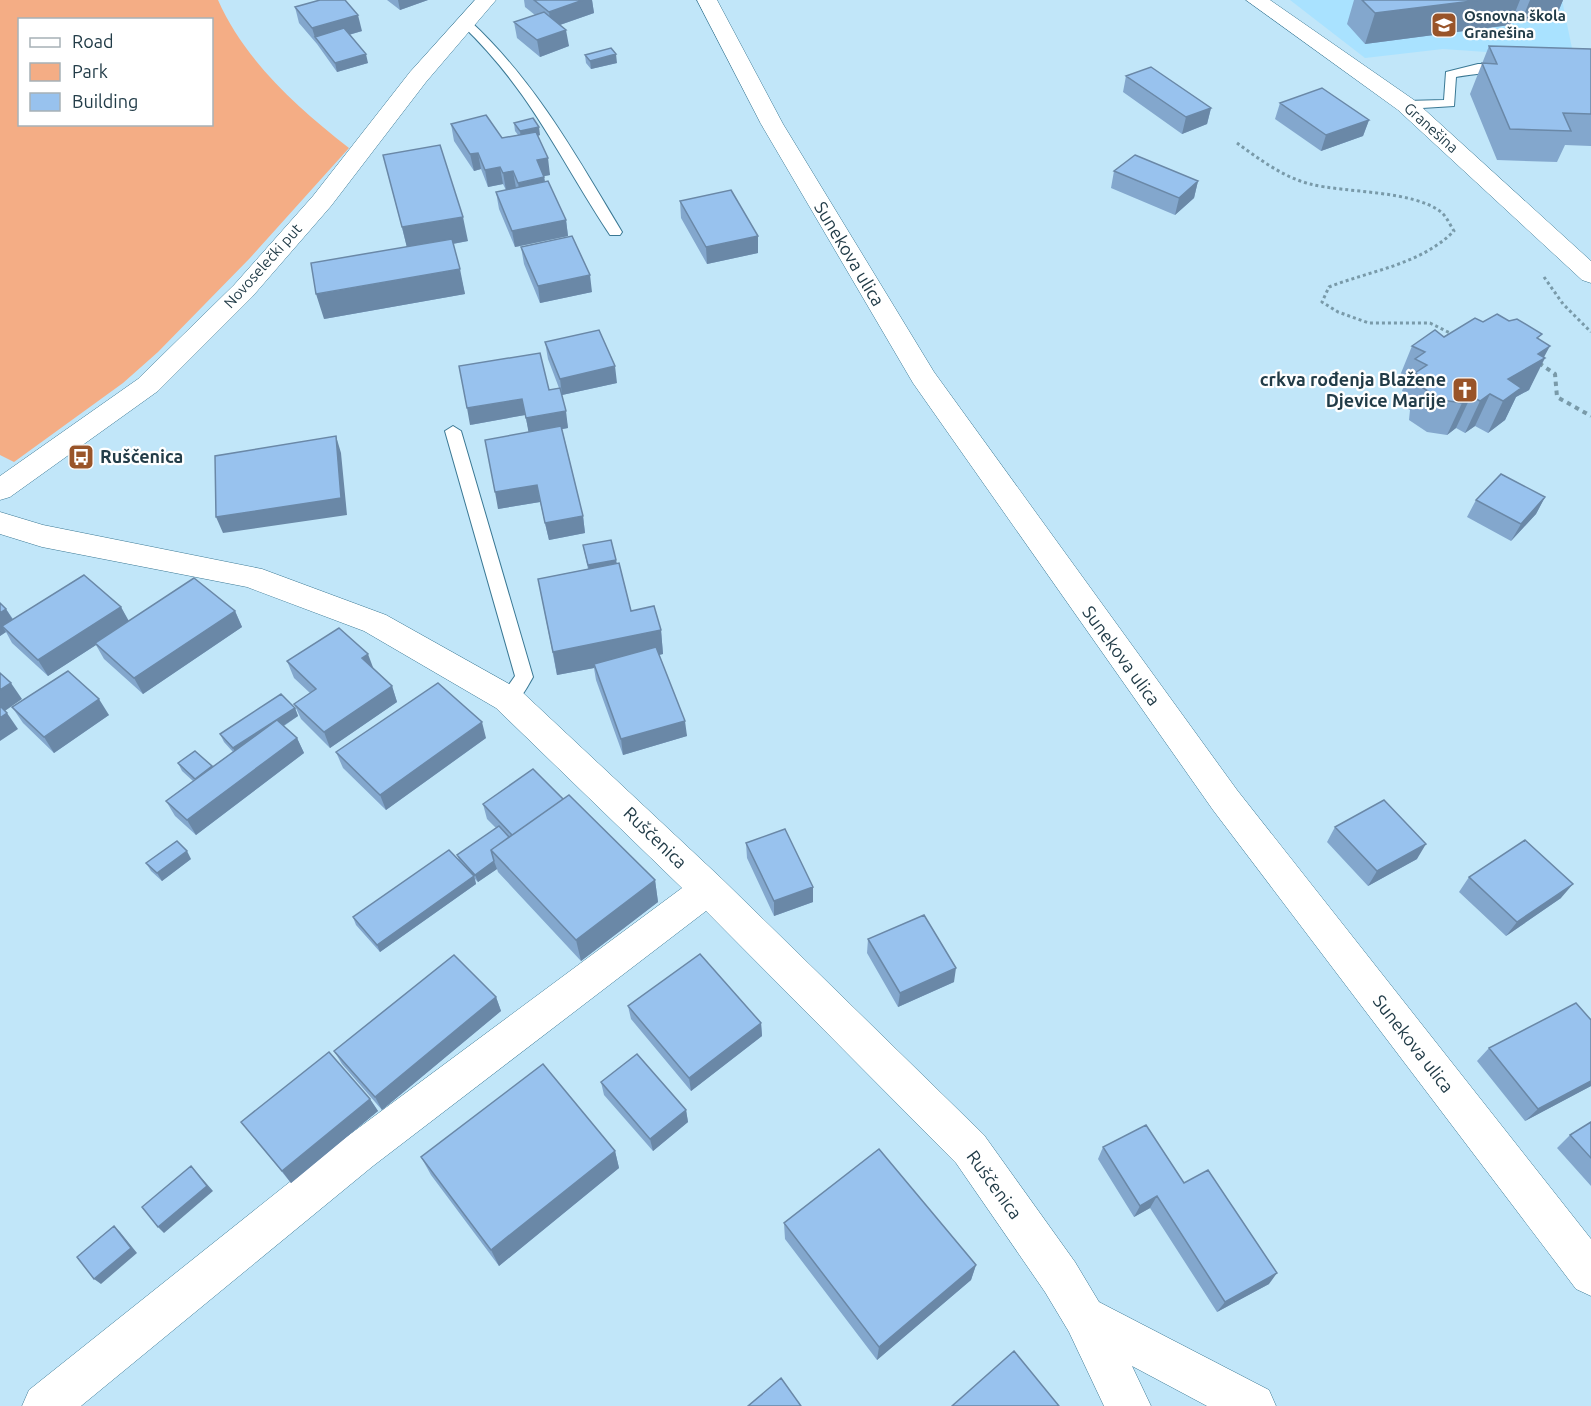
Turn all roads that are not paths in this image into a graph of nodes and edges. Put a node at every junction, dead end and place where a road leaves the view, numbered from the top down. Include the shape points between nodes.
1 (486, 0) edge
2 (707, 0) edge
3 (1256, 0) edge
4 (466, 23) junction
5 (1513, 68) edge
6 (1406, 105) junction
7 (615, 232) dead end
8 (1591, 275) edge
9 (453, 431) dead end
10 (0, 490) edge
11 (0, 523) edge
12 (508, 699) junction
13 (708, 889) junction
14 (1591, 1274) edge
15 (1084, 1317) junction
16 (45, 1406) edge
17 (1128, 1406) edge
18 (1253, 1406) edge

1 - 4 street, Novoselečki put
2 - 14 street, Sunekova ulica via 772,124 923,377 1224,800
3 - 6 street, Granešina
4 - 7 lane via 492,45 546,117
4 - 10 street, Novoselečki put via 418,77 322,201 243,291 148,385
5 - 6 lane via 1478,68 1450,75 1450,103
6 - 8 street, Granešina
9 - 12 lane via 524,677
11 - 12 street, Ruščenica via 42,536 251,577 375,623
12 - 13 street, Ruščenica
13 - 15 street, Ruščenica via 969,1149
13 - 16 street via 359,1152
15 - 17 street, Ruščenica
15 - 18 street

